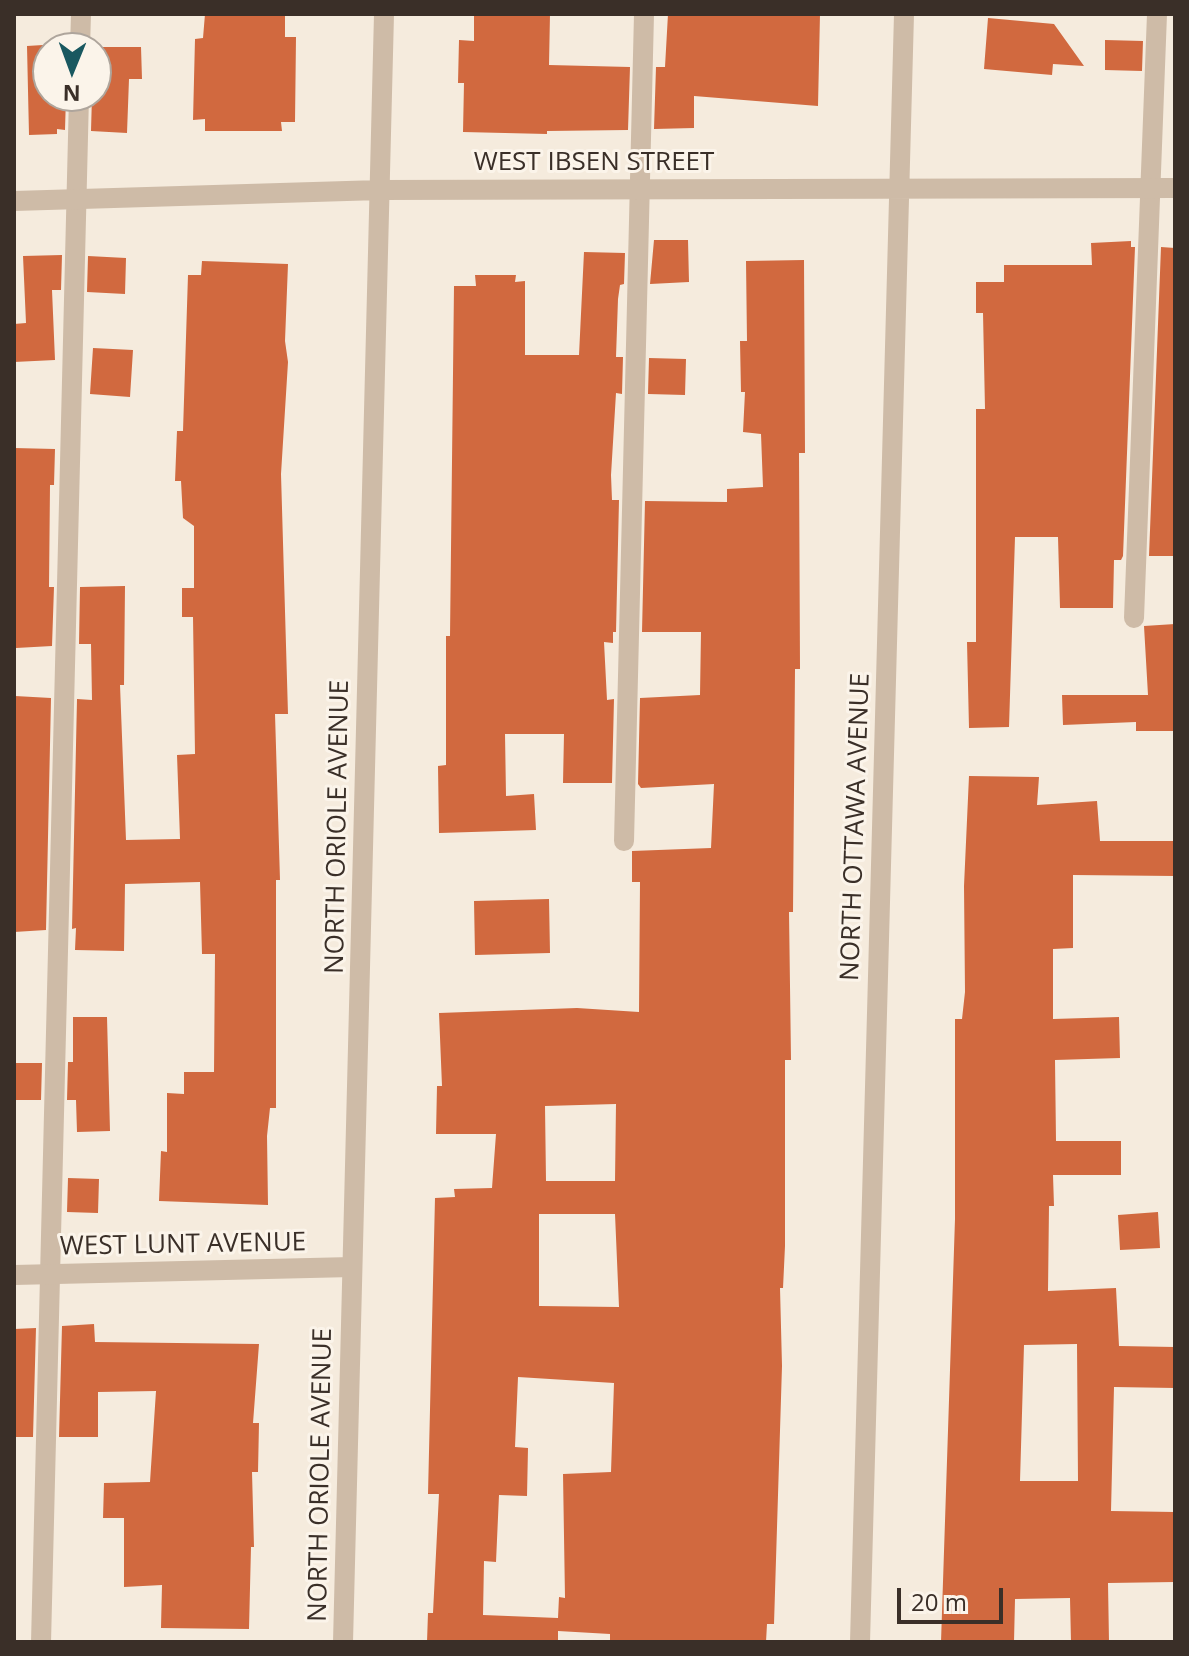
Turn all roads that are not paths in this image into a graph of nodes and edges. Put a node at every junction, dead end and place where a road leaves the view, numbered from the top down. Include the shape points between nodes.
1 (384, 14) edge
2 (644, 14) edge
3 (904, 14) edge
4 (1157, 14) edge
5 (79, 112) edge
6 (1151, 188) junction
7 (1175, 188) edge
8 (640, 189) junction
9 (899, 189) junction
10 (380, 190) junction
11 (77, 199) junction
12 (14, 201) edge
13 (1134, 618) dead end
14 (624, 841) dead end
15 (352, 1267) junction
16 (50, 1274) junction
17 (14, 1275) edge
18 (41, 1642) edge
19 (343, 1642) edge
20 (860, 1642) edge

1 - 10 street, NORTH ORIOLE AVENUE
2 - 8 street
3 - 9 street, NORTH OTTAWA AVENUE
4 - 6 street
5 - 11 street
6 - 7 street, WEST IBSEN STREET
6 - 9 street, WEST IBSEN STREET
6 - 13 street
8 - 9 street, WEST IBSEN STREET
8 - 10 street, WEST IBSEN STREET
8 - 14 street
9 - 20 street, NORTH OTTAWA AVENUE
10 - 11 street, WEST IBSEN STREET
10 - 15 street, NORTH ORIOLE AVENUE
11 - 12 street, WEST IBSEN STREET
11 - 16 street
15 - 16 street, WEST LUNT AVENUE
15 - 19 street, NORTH ORIOLE AVENUE
16 - 17 street, WEST LUNT AVENUE
16 - 18 street

